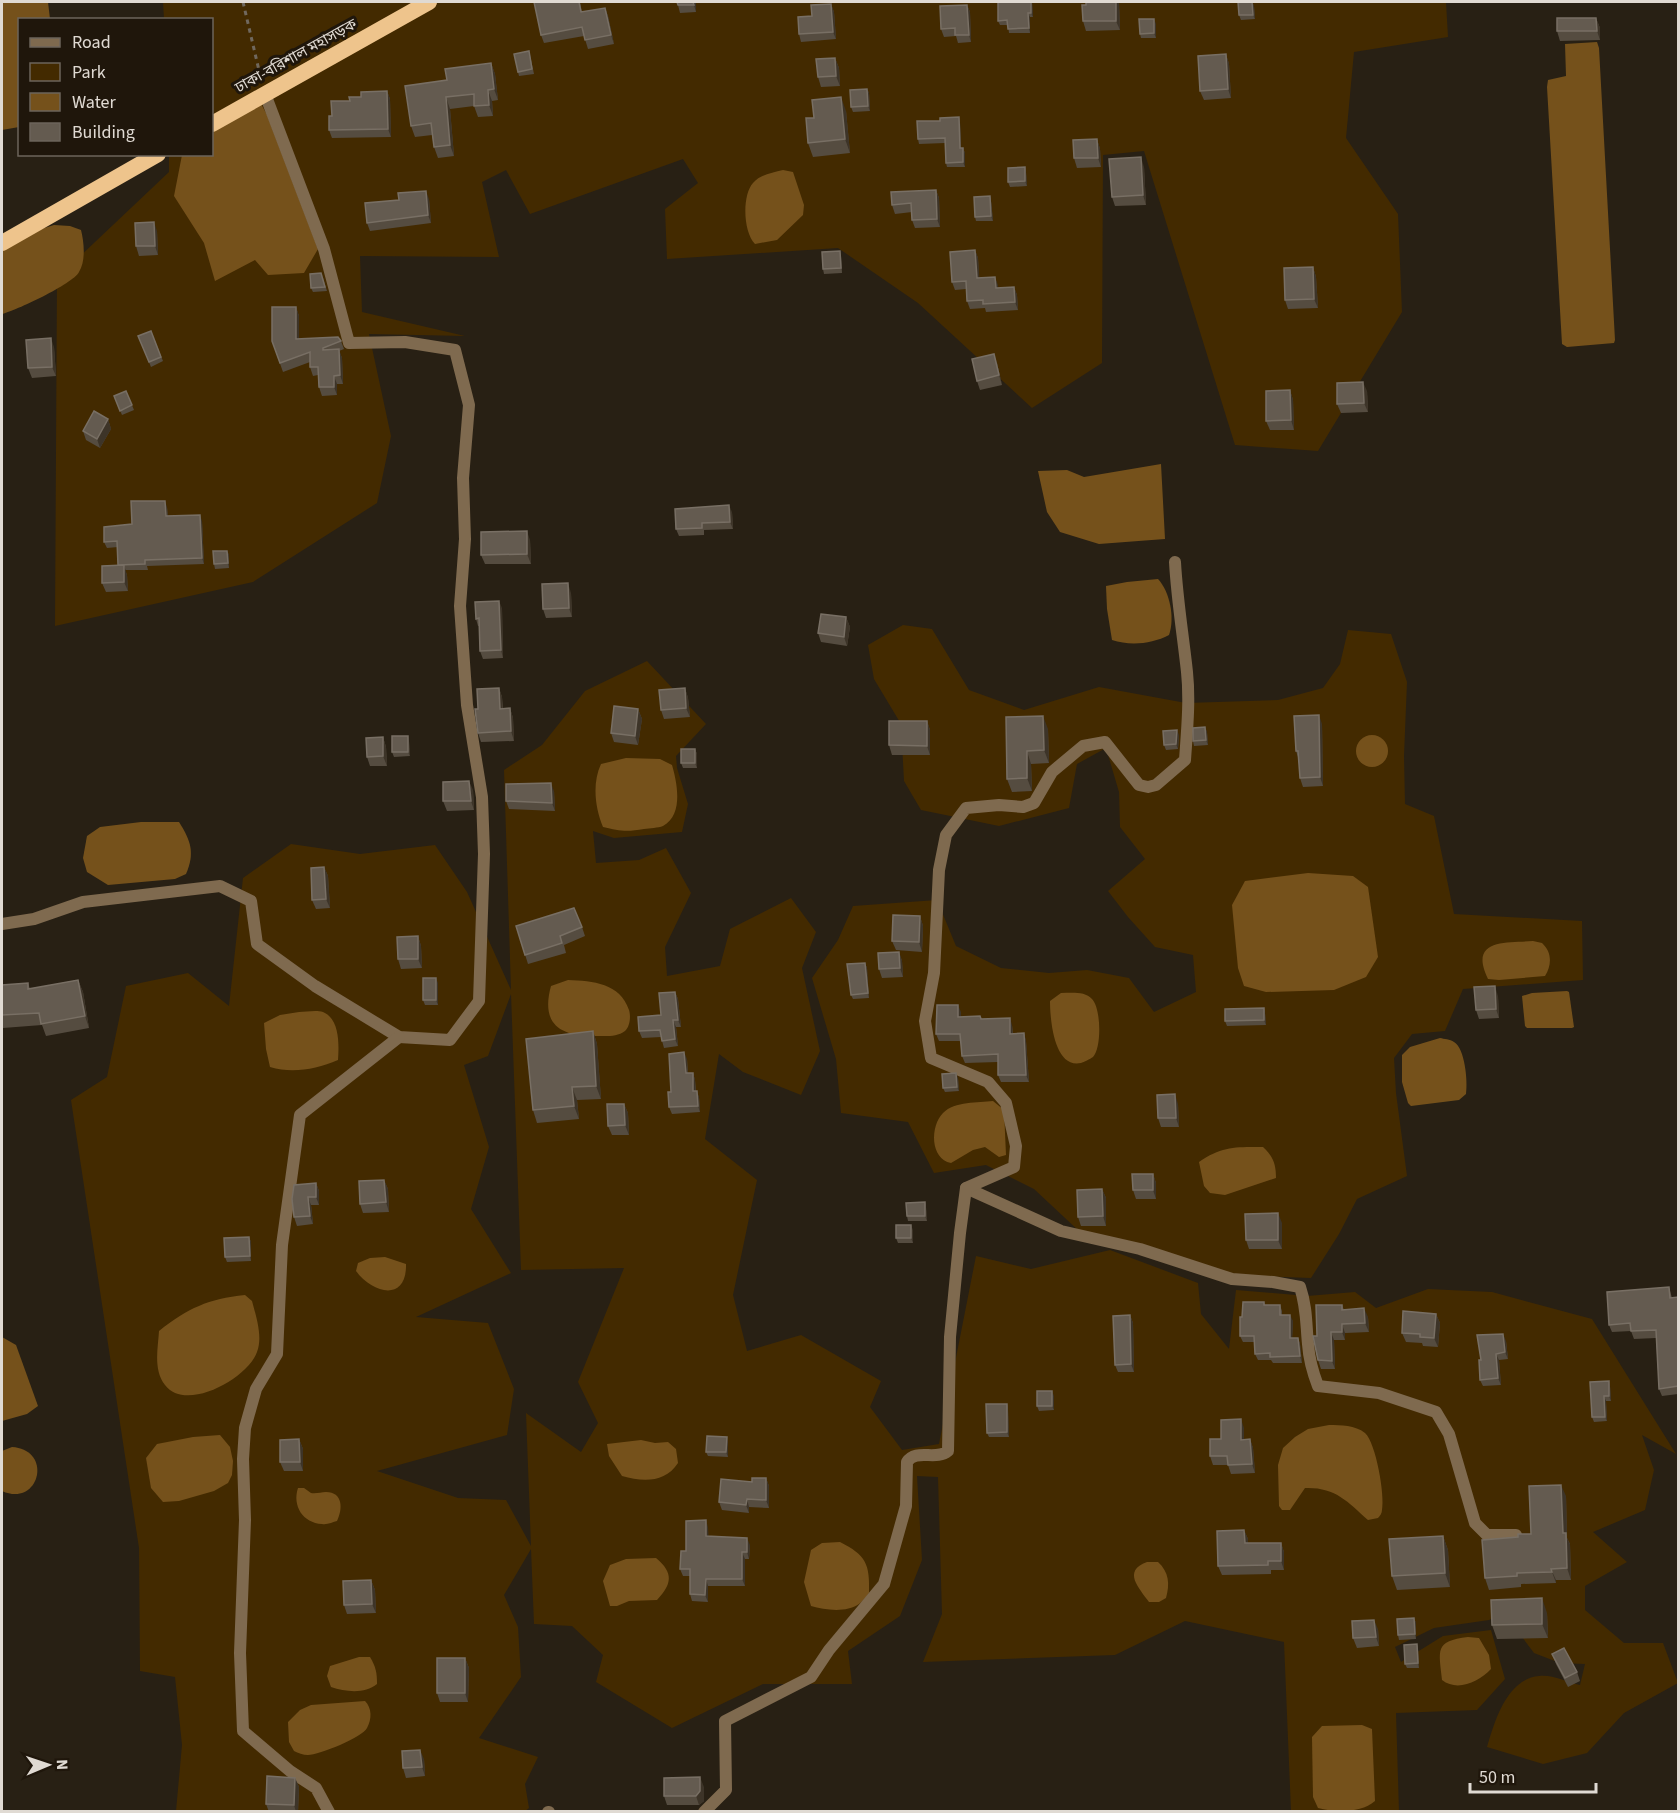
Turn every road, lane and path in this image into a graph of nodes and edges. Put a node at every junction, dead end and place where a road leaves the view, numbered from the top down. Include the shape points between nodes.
1 (243, 2) edge
2 (429, 2) edge
3 (265, 94) junction
4 (213, 123) edge
5 (154, 156) edge
6 (2, 243) edge
7 (1175, 561) dead end
8 (2, 924) edge
9 (399, 1037) junction
10 (966, 1188) junction
11 (1516, 1535) edge
12 (329, 1812) edge
13 (704, 1812) edge

1 - 3 path
2 - 3 highway, ঢাকা-বরিশাল মহাসড়ক
3 - 4 highway, ঢাকা-বরিশাল মহাসড়ক
3 - 9 street via 324,249 349,343 405,342 454,350 469,405 460,606 467,705 482,797 479,1001 450,1040
5 - 6 highway
7 - 10 street via 1187,673 1185,760 1148,788 1139,785 1105,742 1083,746 1052,772 1034,803 1023,807 966,808 946,835 939,870 934,974 925,1021 931,1058 988,1082 1006,1103 1016,1146 1014,1167
8 - 9 street via 34,919 83,902 220,886 251,902 257,944 315,986
9 - 12 street via 300,1115 282,1245 277,1354 256,1389 245,1428 240,1653 243,1731 316,1788
10 - 11 street via 1061,1231 1140,1249 1232,1279 1300,1287 1306,1304 1311,1365 1318,1386 1379,1393 1436,1412 1449,1434 1474,1523 1487,1535
10 - 13 street via 950,1337 948,1452 916,1455 907,1462 906,1506 884,1584 811,1677 725,1721 726,1790

